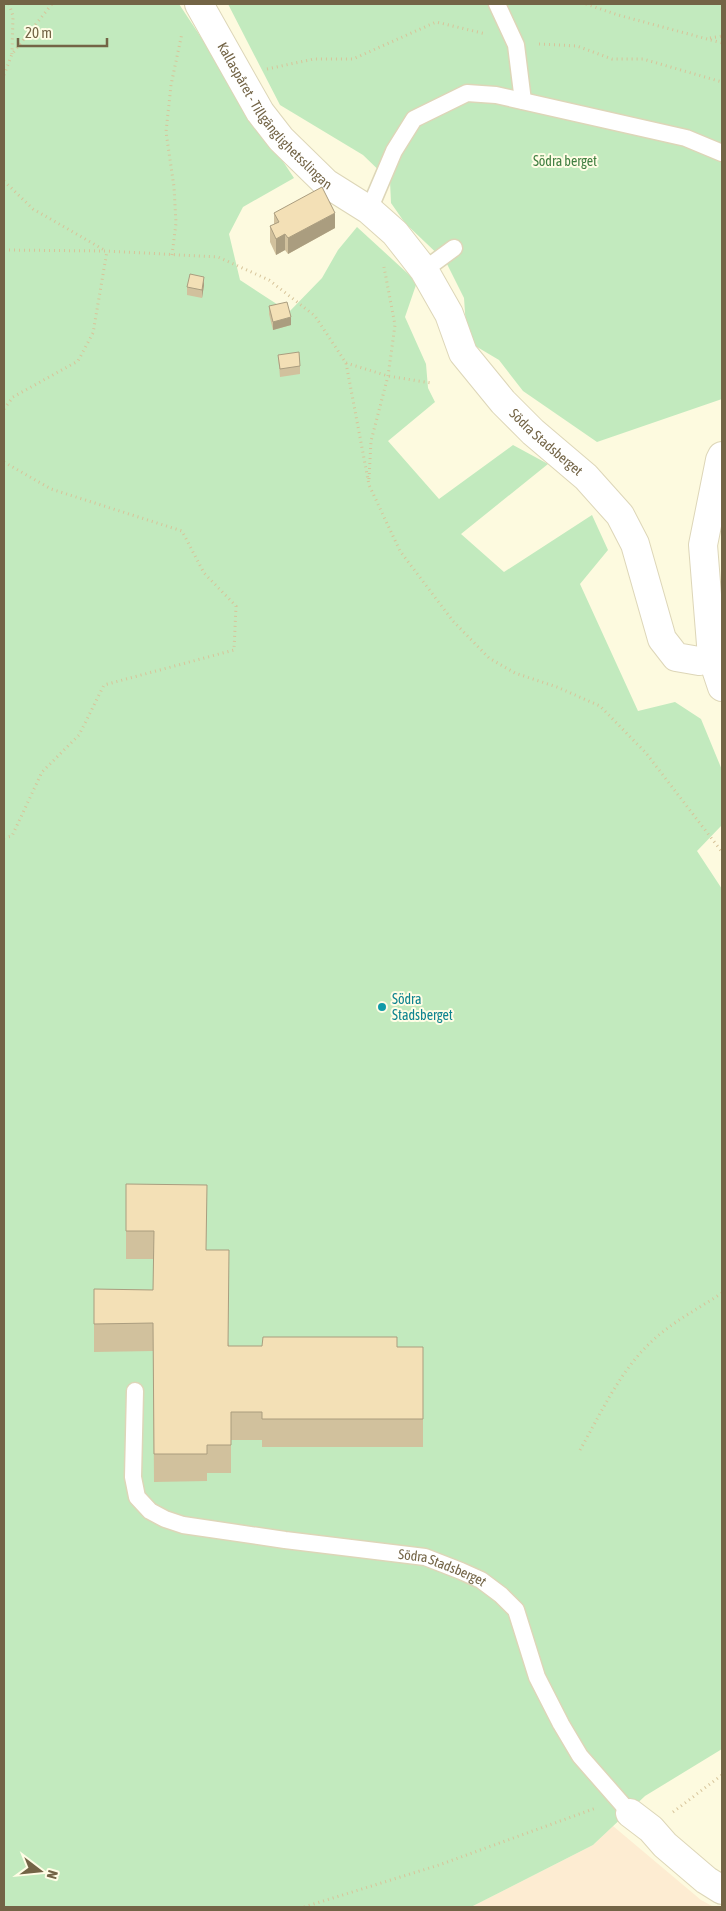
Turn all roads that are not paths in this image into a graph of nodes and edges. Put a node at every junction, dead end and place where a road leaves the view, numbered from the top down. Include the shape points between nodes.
1 (199, 4) edge
2 (497, 4) edge
3 (523, 101) junction
4 (722, 154) edge
5 (369, 210) junction
6 (454, 248) dead end
7 (424, 270) junction
8 (722, 456) edge
9 (712, 657) junction
10 (722, 687) edge
11 (135, 1391) dead end
12 (633, 1814) joint
13 (714, 1885) edge

1 - 5 street, Kallaspåret - Tillgänglighetsslingan via 260,112 281,139 326,183
2 - 3 lane via 514,40
3 - 4 lane via 686,138
3 - 5 lane via 467,93 414,119 394,151
5 - 7 street, Södra Stadsberget via 395,232
6 - 7 lane
7 - 9 street, Södra Stadsberget via 450,314 463,353 503,402 586,477 620,515 636,544 662,639 676,657 699,661
8 - 9 street via 703,545
9 - 10 street
11 - 12 lane, Södra Stadsberget via 133,1477 137,1498 150,1512 183,1525 425,1558 481,1580 516,1610 537,1677 561,1724 580,1756
12 - 13 street, Södra Stadsberget

